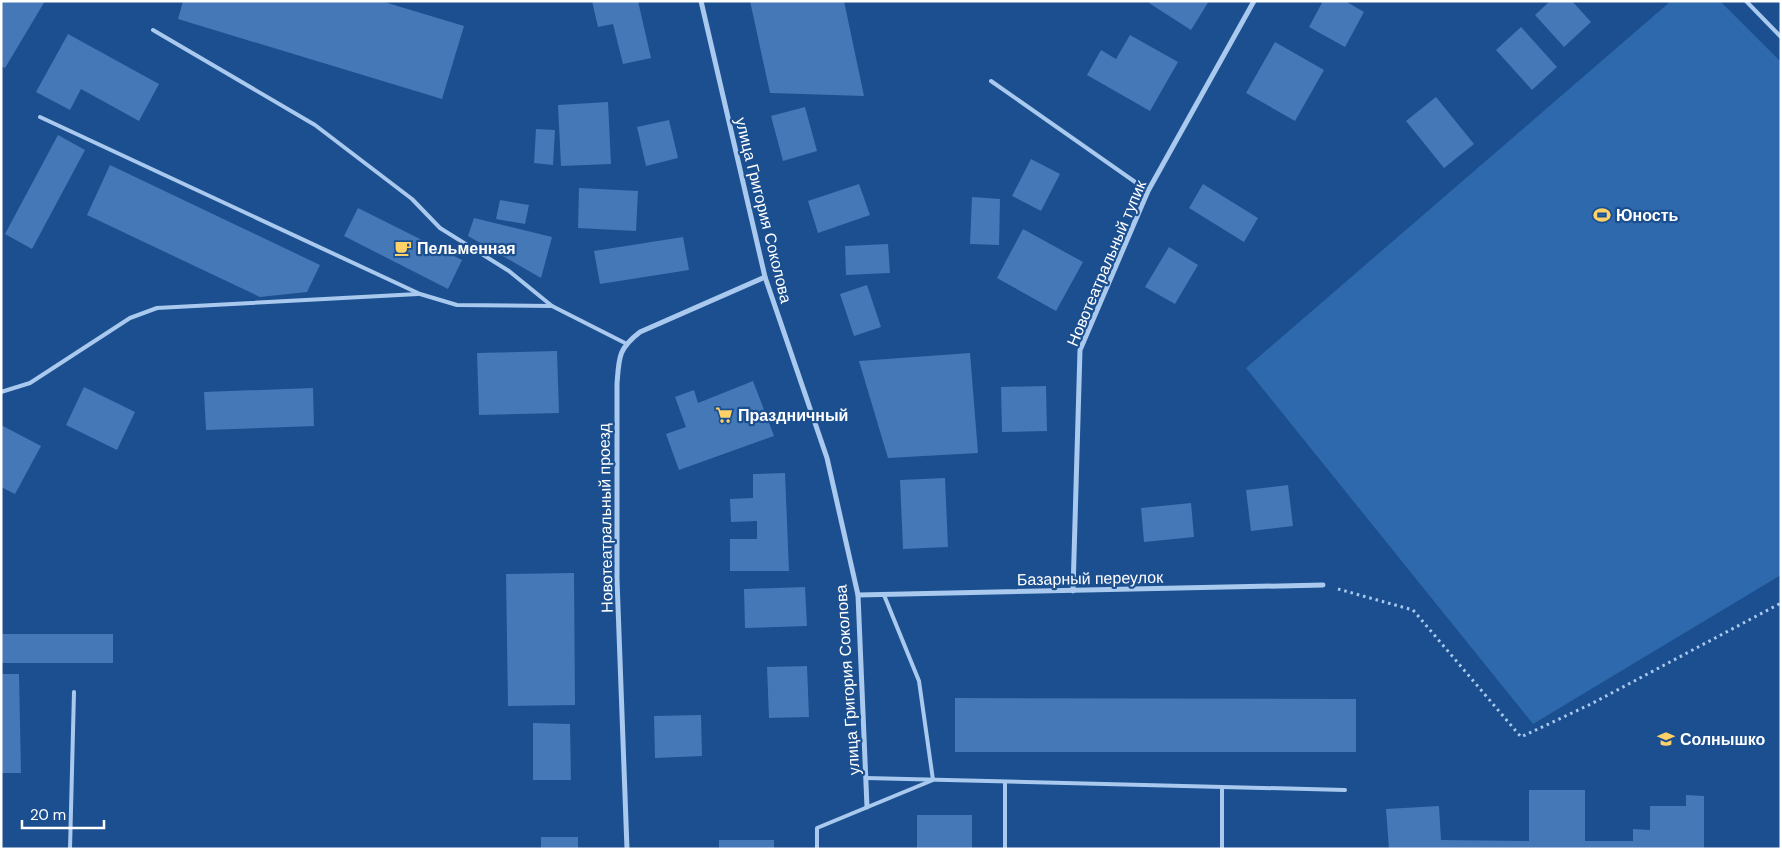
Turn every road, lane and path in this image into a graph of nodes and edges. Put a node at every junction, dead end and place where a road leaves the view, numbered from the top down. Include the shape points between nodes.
1 (701, 1) edge
2 (1254, 1) edge
3 (1746, 1) edge
4 (153, 30) dead end
5 (1781, 37) edge
6 (991, 81) dead end
7 (40, 117) dead end
8 (1148, 190) junction
9 (765, 277) junction
10 (420, 294) junction
11 (552, 306) junction
12 (625, 343) junction
13 (1, 392) edge
14 (1323, 585) joint
15 (1073, 591) junction
16 (858, 595) junction
17 (884, 595) junction
18 (1781, 603) edge
19 (74, 692) dead end
20 (866, 778) junction
21 (933, 780) junction
22 (1005, 782) junction
23 (1222, 787) junction
24 (1345, 790) dead end
25 (867, 807) junction
26 (70, 849) edge
27 (627, 849) edge
28 (817, 849) edge
29 (1005, 849) edge
30 (1222, 849) edge

1 - 9 street, улица Григория Соколова
2 - 8 street, Новотеатральный тупик
3 - 5 lane
4 - 11 lane via 315,125 412,199 440,228 508,271
6 - 8 lane
7 - 10 lane
8 - 15 street, Новотеатральный тупик via 1080,350
9 - 12 street via 640,332
9 - 16 street, улица Григория Соколова via 827,458
10 - 11 lane via 457,305
10 - 13 lane via 157,308 130,318 30,383
11 - 12 lane
12 - 27 street, Новотеатральный проезд via 618,362 617,384 617,550
14 - 15 street, Базарный переулок
14 - 18 path via 1413,610 1521,737 1591,704
15 - 17 street, Базарный переулок
16 - 17 street, Базарный переулок
16 - 20 street, улица Григория Соколова
17 - 21 lane via 919,681
19 - 26 lane
20 - 21 lane
20 - 25 street, улица Григория Соколова
21 - 22 lane
21 - 25 lane
22 - 23 lane
22 - 29 lane
23 - 24 lane
23 - 30 lane
25 - 28 lane via 817,828

